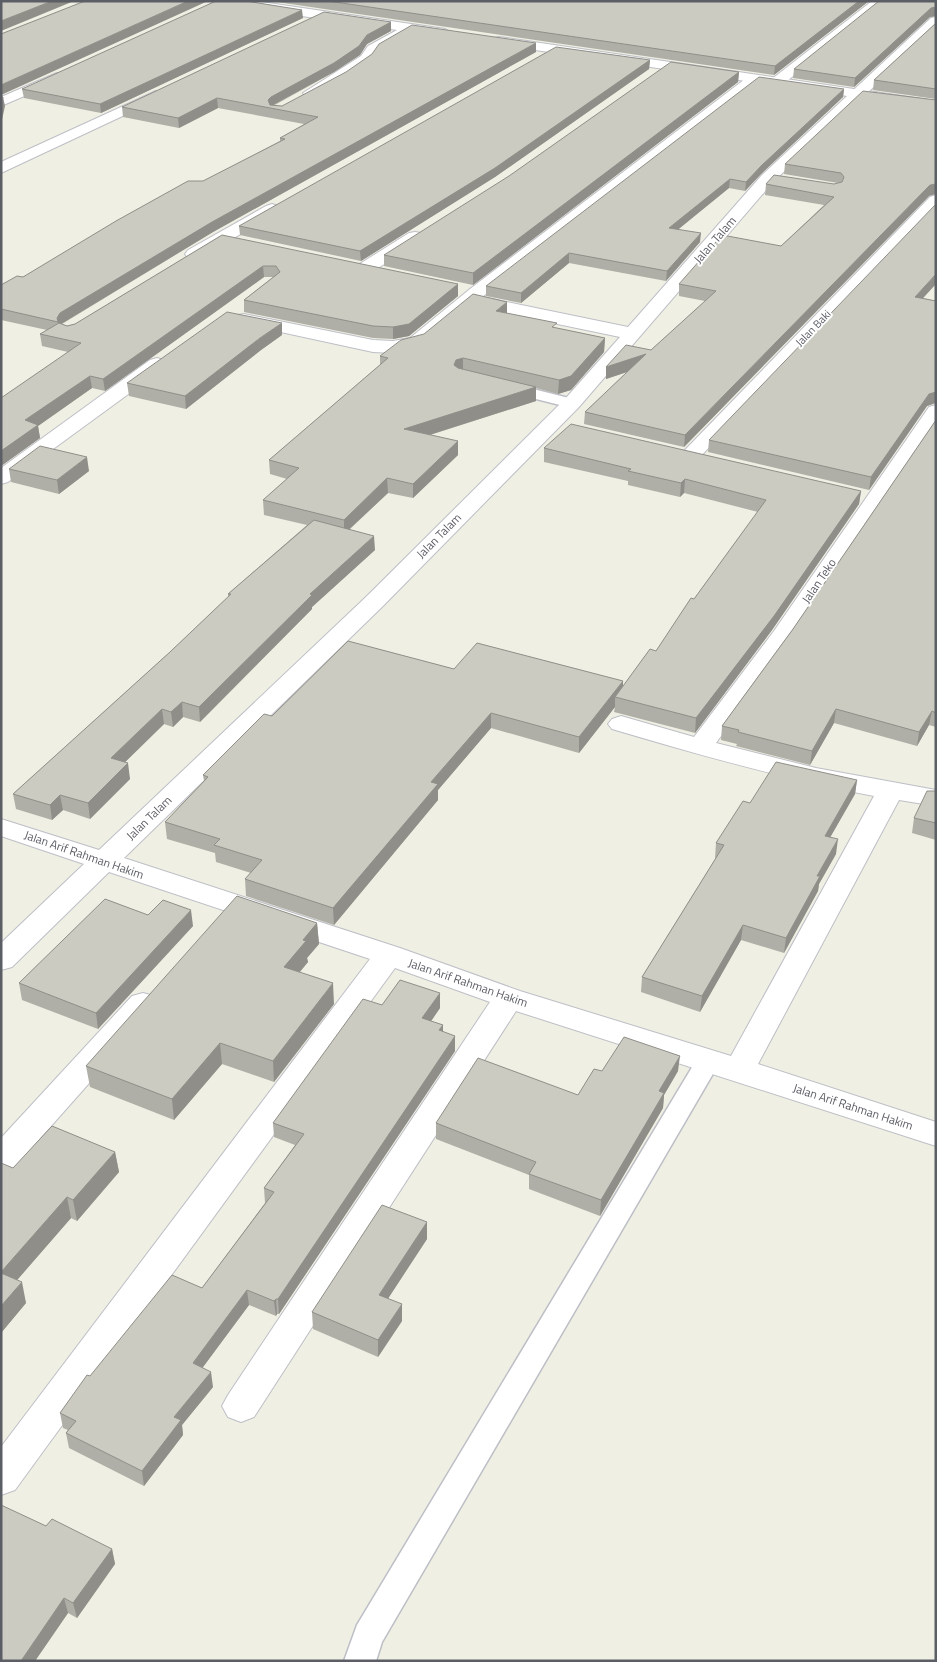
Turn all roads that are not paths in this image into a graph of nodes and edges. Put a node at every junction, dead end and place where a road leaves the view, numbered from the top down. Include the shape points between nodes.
1 (880, 1) edge
2 (222, 3) edge
3 (322, 15) junction
4 (936, 21) edge
5 (295, 28) edge
6 (408, 28) junction
7 (457, 35) edge
8 (917, 36) junction
9 (487, 39) edge
10 (936, 39) edge
11 (556, 50) junction
12 (530, 64) edge
13 (666, 66) junction
14 (73, 70) edge
15 (650, 77) edge
16 (754, 79) junction
17 (777, 82) junction
18 (170, 88) edge
19 (857, 94) junction
20 (301, 98) edge
21 (1, 102) edge
22 (936, 105) edge
23 (1, 168) edge
24 (289, 199) edge
25 (936, 200) edge
26 (429, 228) edge
27 (220, 238) junction
28 (249, 244) edge
29 (178, 263) edge
30 (345, 265) edge
31 (364, 269) junction
32 (383, 273) edge
33 (468, 294) junction
34 (248, 299) edge
35 (633, 334) junction
36 (172, 353) edge
37 (490, 383) edge
38 (572, 403) junction
39 (936, 411) edge
40 (691, 456) edge
41 (1, 478) edge
42 (621, 724) dead end
43 (699, 748) junction
44 (890, 792) junction
45 (936, 798) edge
46 (1, 827) edge
47 (104, 862) junction
48 (389, 955) junction
49 (1, 960) edge
50 (160, 984) edge
51 (509, 998) junction
52 (709, 1060) junction
53 (739, 1070) junction
54 (936, 1134) edge
55 (1, 1160) edge
56 (241, 1406) dead end
57 (1, 1478) edge
58 (360, 1661) edge

1 - 17 street
2 - 3 street
3 - 5 street
3 - 6 street
4 - 8 street, Jalan Talam
6 - 7 street
6 - 20 street via 373,49 366,59 340,77
8 - 10 street
8 - 19 street, Jalan Talam
9 - 11 street
11 - 12 street
11 - 13 street
13 - 15 street
13 - 16 street
14 - 21 street
16 - 17 street
16 - 33 street
17 - 19 street
18 - 23 street
19 - 22 street
19 - 35 street, Jalan Talam
24 - 27 street
25 - 40 street, Jalan Baki
26 - 31 street
27 - 28 street
27 - 29 street
30 - 31 street
31 - 32 street
33 - 34 street via 416,342 393,347 373,346 226,316
33 - 35 street
35 - 38 street, Jalan Talam
36 - 41 street
37 - 38 lane
38 - 47 street, Jalan Talam via 559,427
39 - 43 street, Jalan Teko via 864,497 782,636
42 - 43 street
43 - 44 street
44 - 45 street
44 - 53 street
46 - 47 street, Jalan Arif Rahman Hakim
47 - 48 street, Jalan Arif Rahman Hakim via 222,915
47 - 49 street, Jalan Talam
48 - 51 street, Jalan Arif Rahman Hakim
48 - 57 street
50 - 55 street
51 - 52 street, Jalan Arif Rahman Hakim
51 - 56 street
52 - 53 street, Jalan Arif Rahman Hakim
52 - 58 lane via 368,1636
53 - 54 street, Jalan Arif Rahman Hakim

